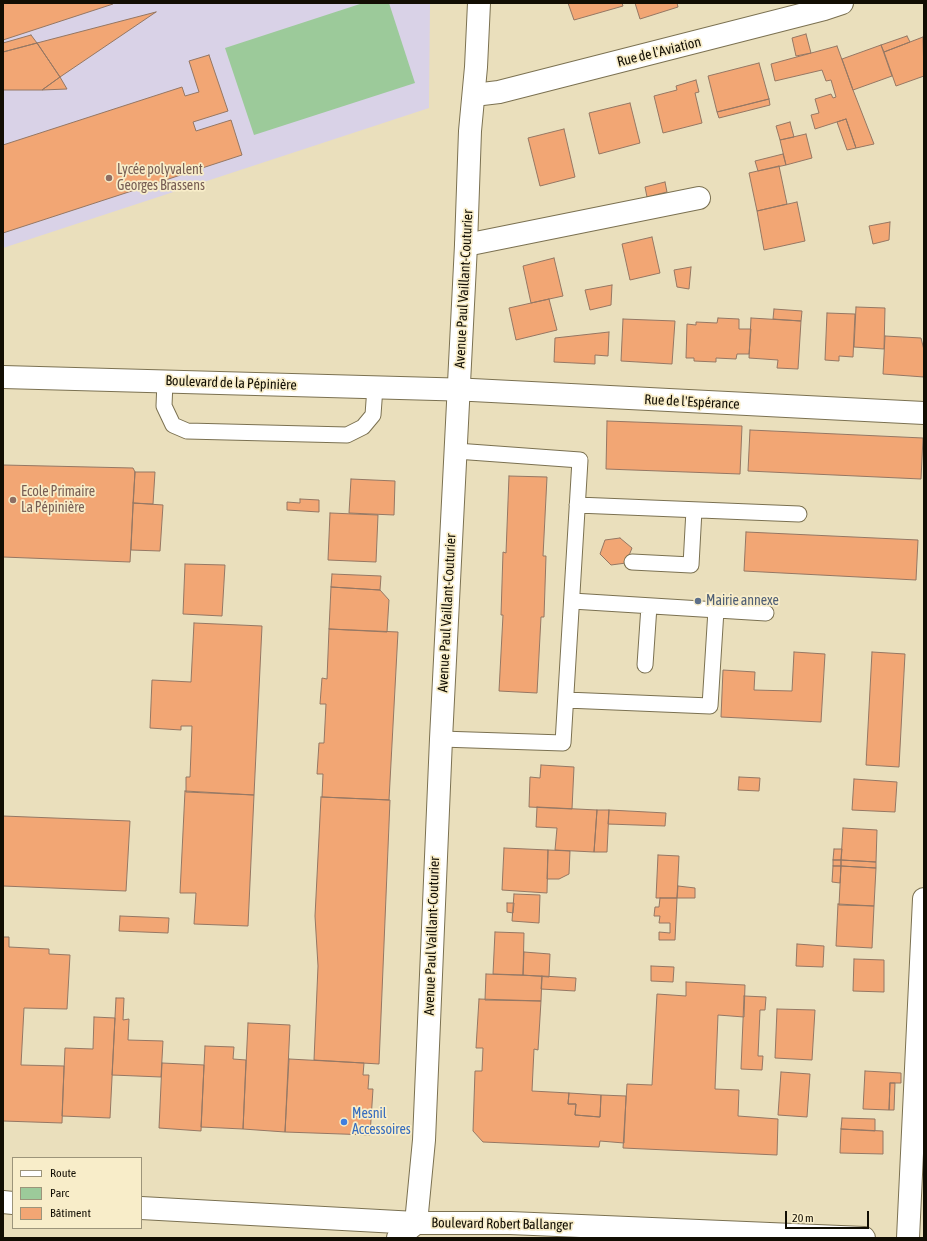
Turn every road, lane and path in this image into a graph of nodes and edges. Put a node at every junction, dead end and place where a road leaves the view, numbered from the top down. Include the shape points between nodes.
1 (479, 3) edge
2 (842, 3) edge
3 (474, 95) junction
4 (699, 198) dead end
5 (466, 245) junction
6 (3, 377) edge
7 (165, 381) junction
8 (375, 387) junction
9 (460, 390) junction
10 (924, 413) edge
11 (456, 452) junction
12 (578, 505) junction
13 (694, 510) junction
14 (799, 514) dead end
15 (632, 562) dead end
16 (572, 601) junction
17 (649, 606) junction
18 (716, 610) junction
19 (766, 613) dead end
20 (645, 665) dead end
21 (566, 700) junction
22 (441, 738) junction
23 (924, 899) edge
24 (142, 1208) edge
25 (416, 1222) junction
26 (398, 1238) edge
27 (864, 1238) edge
28 (908, 1238) edge

1 - 3 street, Avenue Paul Vaillant-Couturier
2 - 3 street, Rue de l'Aviation via 499,92
3 - 5 street, Avenue Paul Vaillant-Couturier via 470,131
4 - 5 street
5 - 9 street, Avenue Paul Vaillant-Couturier
6 - 7 street, Boulevard de la Pépinière
7 - 8 street, Boulevard de la Pépinière
7 - 8 lane via 164,406 173,424 187,431 347,435 363,427 373,415
8 - 9 street, Boulevard de la Pépinière
9 - 10 street, Rue de l'Espérance
9 - 11 street, Avenue Paul Vaillant-Couturier
11 - 12 lane via 580,460
11 - 22 street, Avenue Paul Vaillant-Couturier
12 - 13 lane
12 - 16 lane
13 - 14 lane
13 - 15 lane via 691,565
16 - 17 lane
16 - 21 lane
17 - 18 lane
17 - 20 lane
18 - 19 lane
18 - 21 lane via 710,706
21 - 22 lane via 563,743
22 - 25 street, Avenue Paul Vaillant-Couturier via 424,1140
23 - 28 street
24 - 25 street, Boulevard Robert Ballanger
25 - 26 street
25 - 27 street, Boulevard Robert Ballanger via 510,1223

